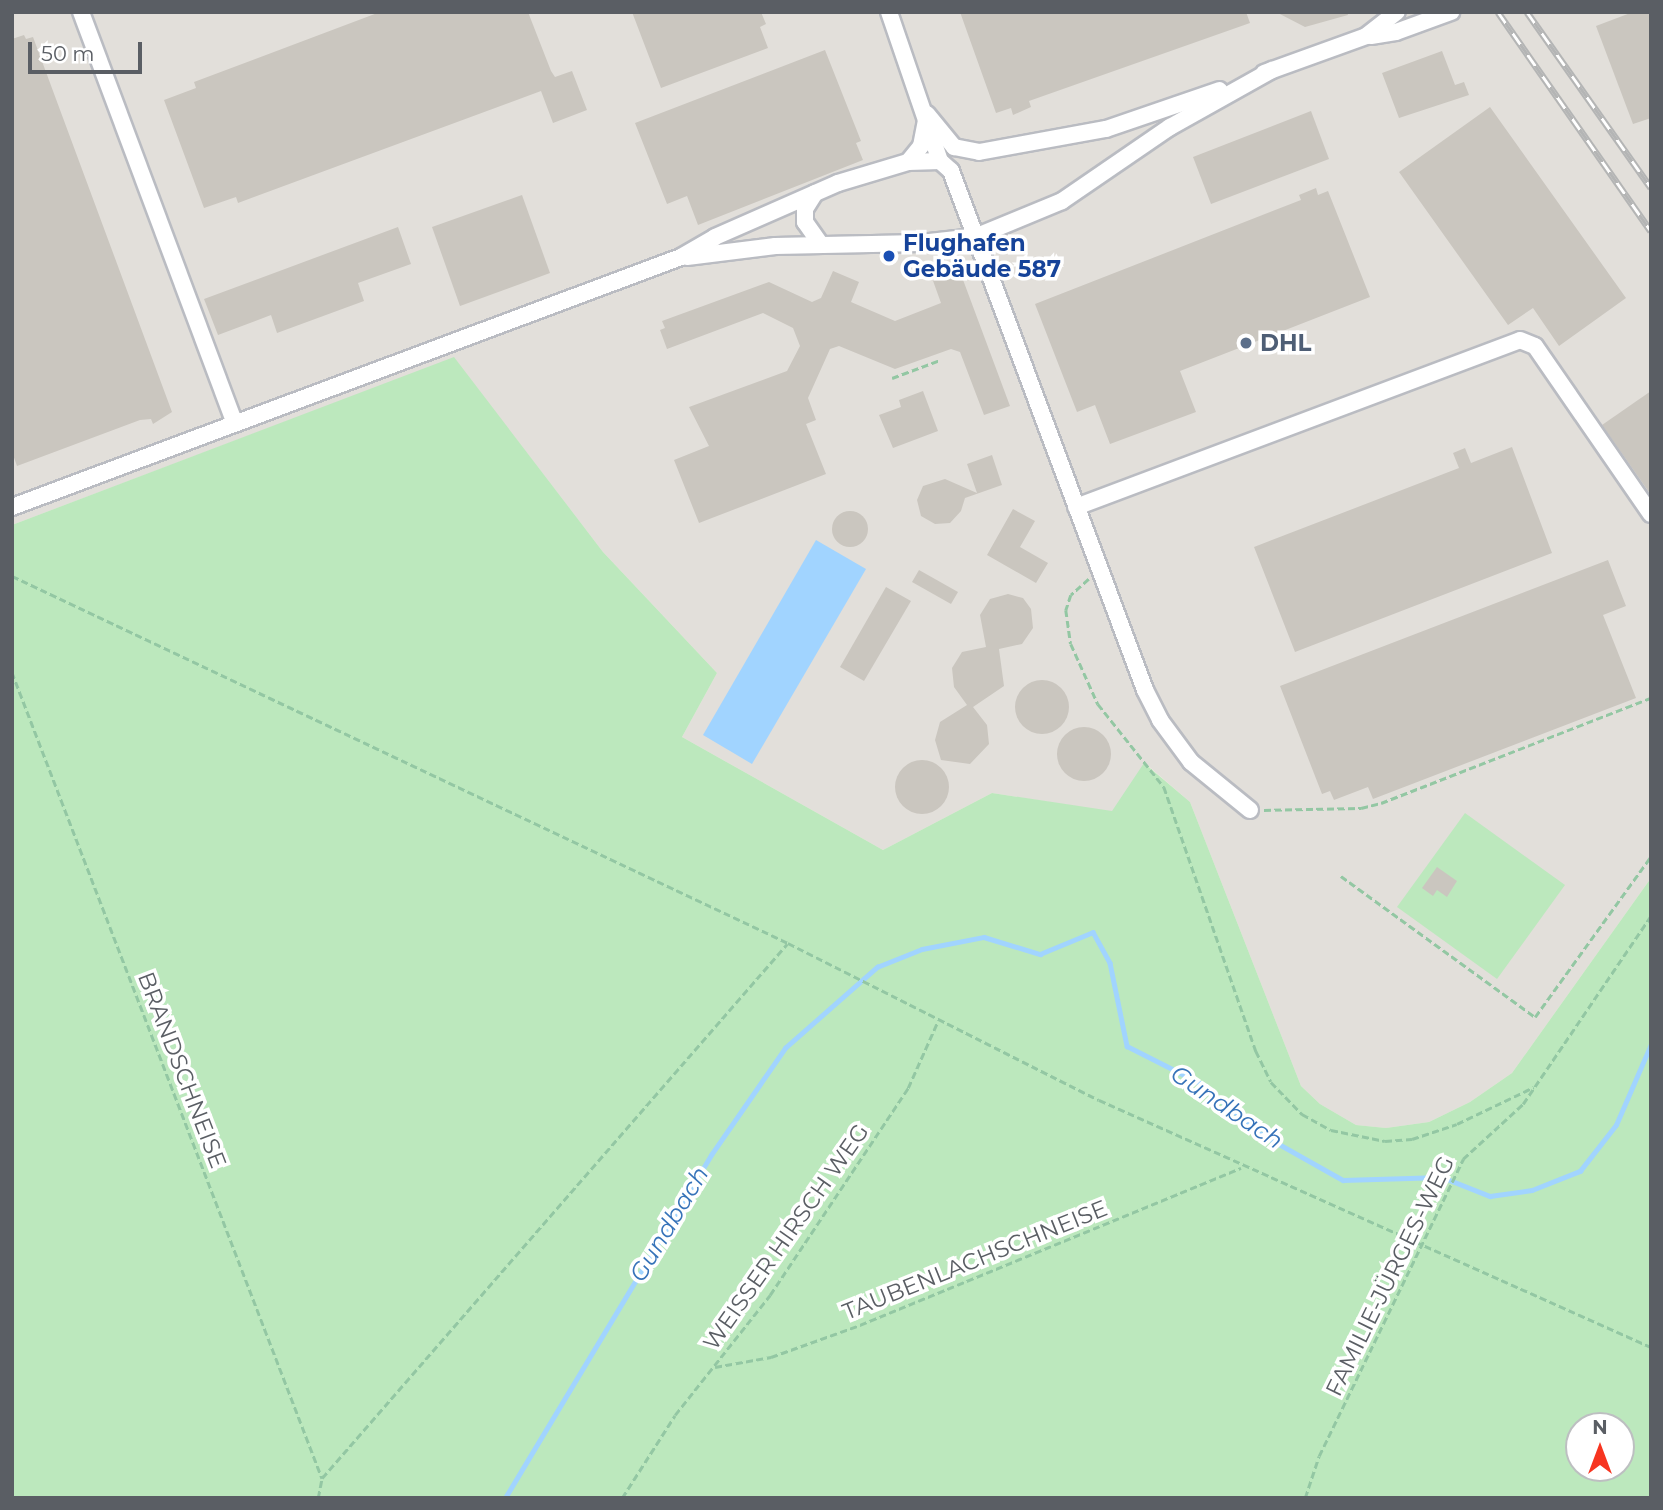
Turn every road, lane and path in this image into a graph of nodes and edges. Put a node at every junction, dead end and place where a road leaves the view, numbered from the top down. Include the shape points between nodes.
1 (81, 12) edge
2 (890, 12) edge
3 (1397, 12) edge
4 (1451, 12) edge
5 (1366, 37) junction
6 (1272, 70) junction
7 (927, 114) junction
8 (940, 161) junction
9 (908, 162) junction
10 (815, 193) junction
11 (975, 237) junction
12 (821, 244) junction
13 (681, 257) junction
14 (940, 359) dead end
15 (892, 378) dead end
16 (235, 423) junction
17 (12, 507) edge
18 (1076, 507) junction
19 (1651, 514) edge
20 (1101, 573) junction
21 (12, 576) edge
22 (12, 672) edge
23 (1651, 698) edge
24 (1250, 810) joint
25 (1651, 856) edge
26 (1341, 876) dead end
27 (1651, 916) edge
28 (788, 943) junction
29 (938, 1021) junction
30 (1534, 1087) junction
31 (1243, 1168) junction
32 (1421, 1247) junction
33 (1651, 1347) edge
34 (715, 1367) junction
35 (322, 1479) junction
36 (318, 1498) edge
37 (622, 1498) edge
38 (1305, 1498) edge

1 - 16 lane
2 - 7 lane
3 - 5 lane
4 - 5 lane via 1396,32
5 - 6 lane
6 - 7 lane via 1106,129 979,152 954,147
6 - 11 lane via 1170,127 1062,201
7 - 8 lane
7 - 9 lane via 924,138
8 - 9 lane
8 - 11 lane via 951,171
9 - 10 lane
10 - 12 lane via 805,209 805,222
10 - 13 lane
11 - 12 lane
11 - 18 lane
12 - 13 lane
13 - 16 lane
14 - 15 path
16 - 17 lane
18 - 19 lane via 1520,340 1535,346
18 - 20 lane
20 - 24 lane via 1160,720 1191,762
20 - 30 path via 1071,595 1066,625 1071,644 1098,704 1164,787 1256,1051 1271,1082 1302,1114 1331,1130 1385,1142 1412,1139 1457,1124
21 - 28 path
22 - 35 path, BRANDSCHNEISE
23 - 24 path via 1361,808
25 - 26 path via 1535,1017
27 - 30 path, FAMILIE-JÜRGES-WEG
28 - 29 path
28 - 35 path
29 - 31 path
29 - 34 path, WEISSER HIRSCH WEG via 908,1088 770,1295
30 - 32 path, FAMILIE-JÜRGES-WEG via 1513,1117 1463,1159
31 - 32 path
31 - 34 path, TAUBENLACHSCHNEISE via 860,1325 771,1357
32 - 33 path
32 - 38 path, FAMILIE-JÜRGES-WEG via 1319,1456
34 - 37 path, WEISSER HIRSCH WEG via 675,1415
35 - 36 path

